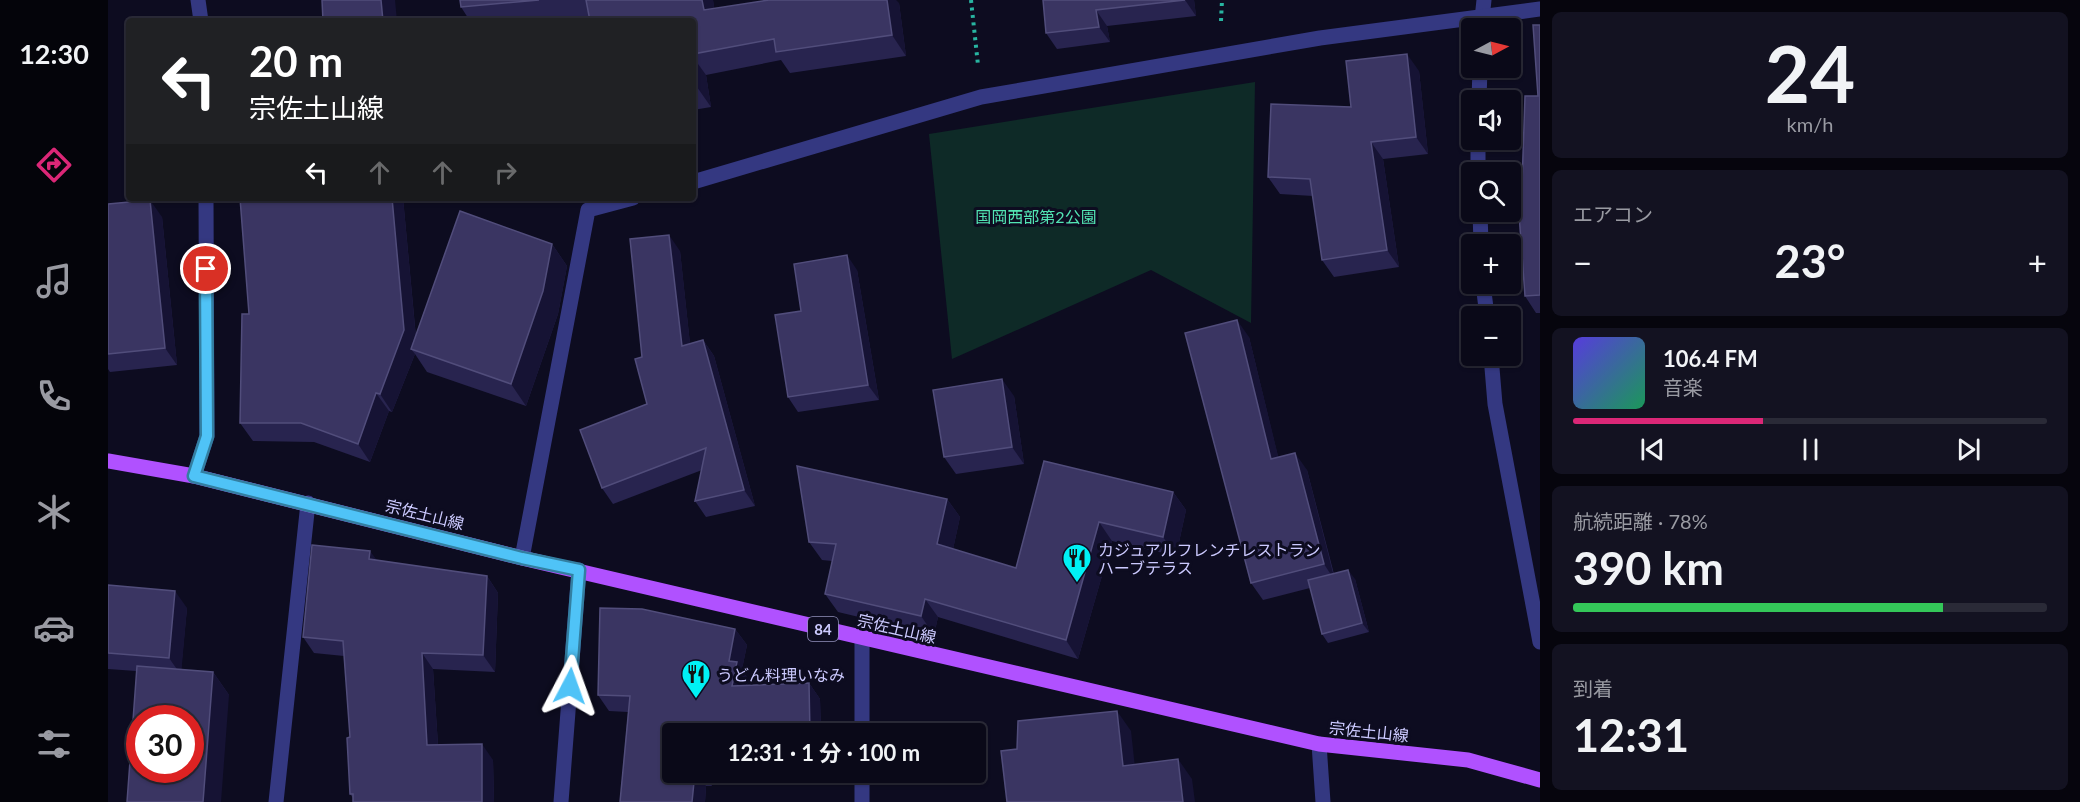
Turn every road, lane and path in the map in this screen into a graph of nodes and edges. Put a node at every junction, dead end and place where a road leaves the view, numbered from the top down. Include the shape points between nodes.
1 (198, 0) edge
2 (971, 0) edge
3 (1484, 0) edge
4 (1540, 9) edge
5 (201, 18) edge
6 (1482, 18) edge
7 (1496, 18) edge
8 (1461, 24) edge
9 (981, 97) junction
10 (696, 181) edge
11 (206, 201) edge
12 (622, 201) edge
13 (1492, 366) edge
14 (108, 461) edge
15 (194, 476) junction
16 (308, 503) junction
17 (522, 558) junction
18 (579, 570) junction
19 (862, 638) junction
20 (1540, 642) edge
21 (862, 723) edge
22 (1319, 744) junction
23 (1540, 780) edge
24 (862, 783) edge
25 (276, 802) edge
26 (561, 802) edge
27 (862, 802) edge
28 (1323, 802) edge

1 - 5 street
2 - 9 path
3 - 6 street
4 - 7 street
8 - 9 street via 1320,38
9 - 10 street
11 - 15 street via 207,436
12 - 17 street via 588,210
13 - 20 street
14 - 15 main road, 宗佐土山線 / 84
15 - 16 main road, 宗佐土山線 / 84
16 - 17 main road, 宗佐土山線 / 84
16 - 25 street
17 - 18 main road, 宗佐土山線 / 84
18 - 19 main road, 宗佐土山線 / 84
18 - 26 street
19 - 21 street
19 - 22 main road, 宗佐土山線 / 84
22 - 23 main road, 宗佐土山線 / 84 via 1468,760
22 - 28 street
24 - 27 street

